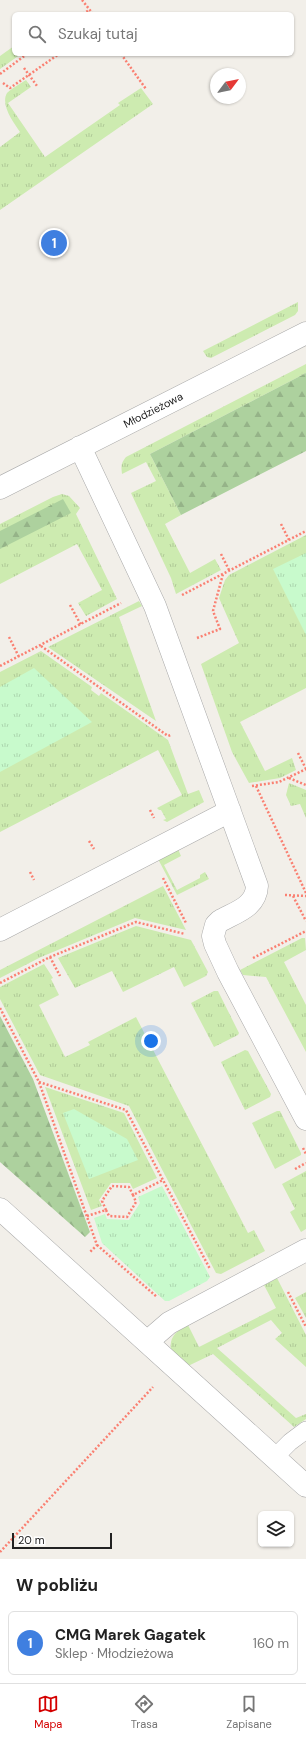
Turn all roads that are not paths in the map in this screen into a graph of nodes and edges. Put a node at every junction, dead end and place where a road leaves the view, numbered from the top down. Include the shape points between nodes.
1 (306, 333) edge
2 (80, 447) junction
3 (0, 488) edge
4 (230, 812) junction
5 (0, 930) edge
6 (306, 1119) edge
7 (0, 1209) edge
8 (306, 1250) edge
9 (147, 1342) junction
10 (306, 1430) edge
11 (274, 1458) junction
12 (306, 1486) edge

1 - 2 street, Młodzieżowa
2 - 3 street, Młodzieżowa
2 - 4 street via 152,599
4 - 5 street
4 - 6 street via 257,886 257,894 250,904 220,921 213,936 228,972
7 - 9 street
8 - 9 street via 174,1320 162,1327
9 - 11 street
10 - 11 lane
11 - 12 street

